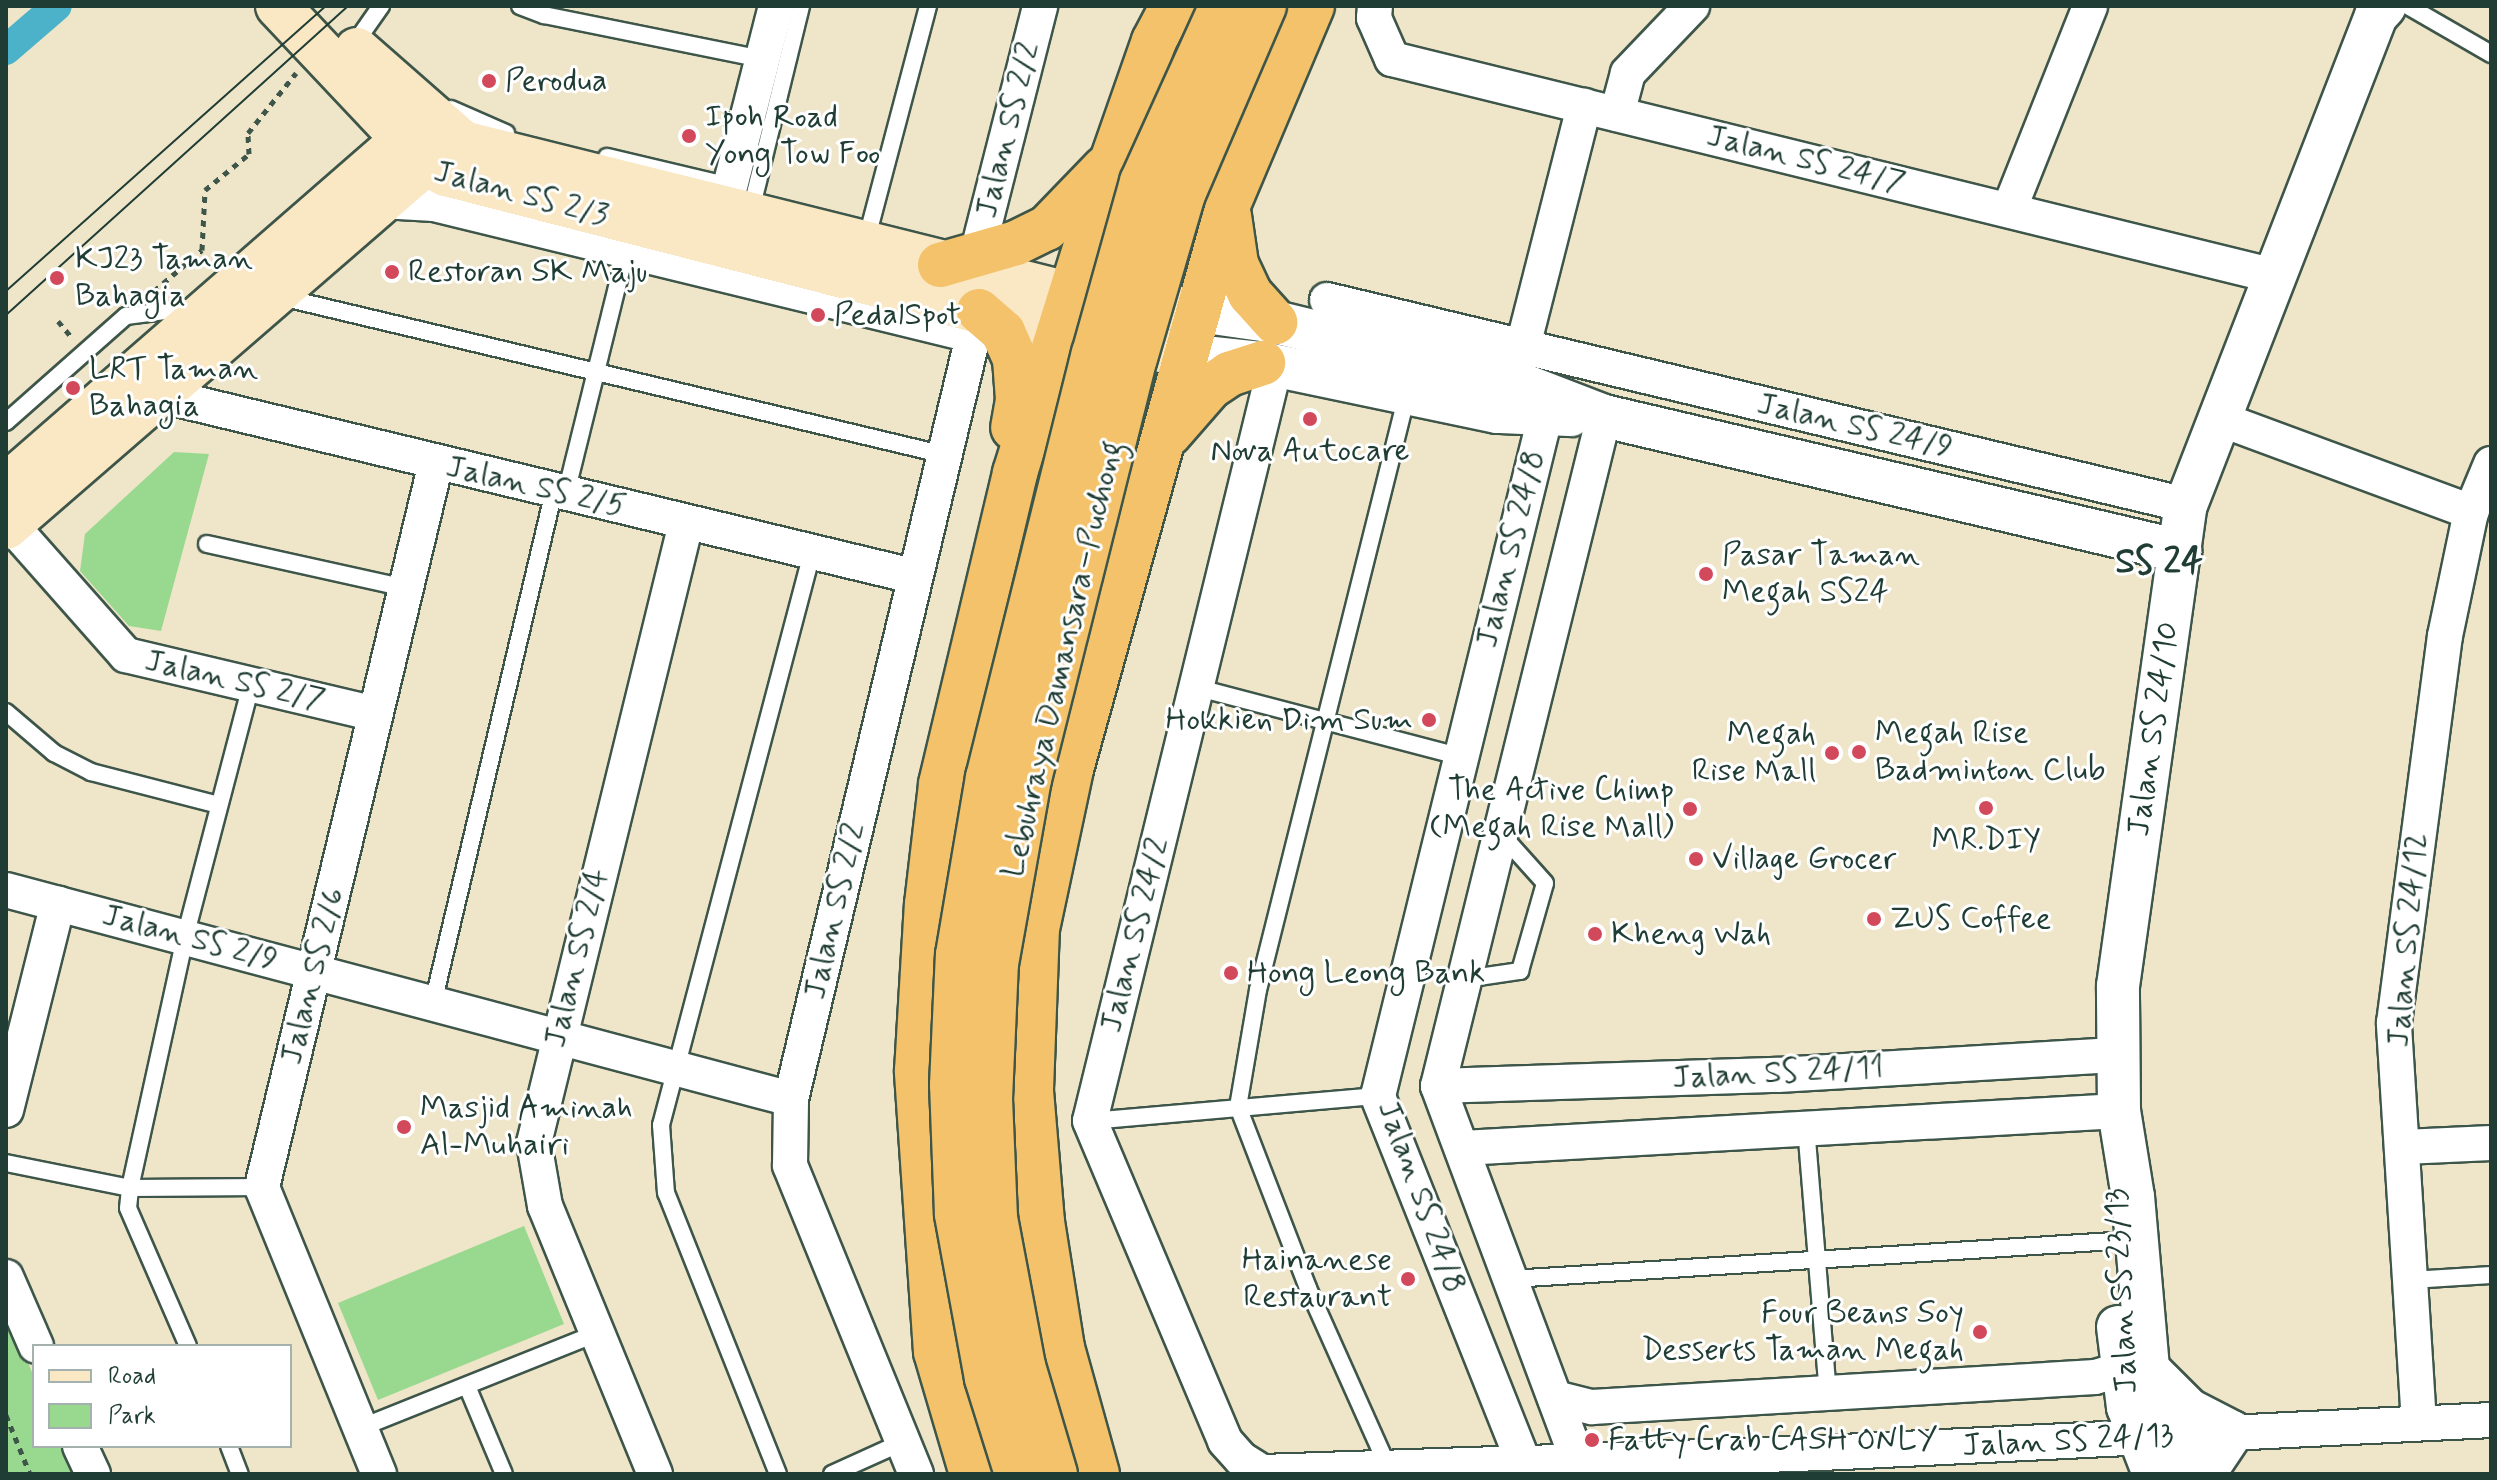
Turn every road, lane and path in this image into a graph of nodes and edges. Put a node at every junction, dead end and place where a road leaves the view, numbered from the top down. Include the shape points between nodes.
1 (278, 6) edge
2 (381, 6) edge
3 (520, 6) edge
4 (776, 6) edge
5 (801, 6) edge
6 (928, 6) edge
7 (1040, 6) edge
8 (1173, 6) edge
9 (1222, 6) edge
10 (1264, 6) edge
11 (1312, 6) edge
12 (1375, 6) edge
13 (1692, 6) edge
14 (2090, 6) edge
15 (2385, 6) edge
16 (2408, 6) edge
17 (358, 43) edge
18 (2491, 54) edge
19 (763, 59) junction
20 (1584, 106) junction
21 (1617, 114) junction
22 (527, 139) dead end
23 (429, 146) junction
24 (582, 151) dead end
25 (1112, 161) junction
26 (381, 201) junction
27 (735, 204) junction
28 (1228, 205) junction
29 (2009, 210) junction
30 (865, 247) junction
31 (626, 251) junction
32 (958, 260) junction
33 (2275, 276) junction
34 (272, 295) junction
35 (1327, 300) dead end
36 (212, 305) junction
37 (1199, 311) junction
38 (1067, 313) junction
39 (126, 316) junction
40 (1275, 322) junction
41 (977, 323) junction
42 (1523, 346) junction
43 (1185, 355) junction
44 (1269, 364) junction
45 (597, 370) junction
46 (160, 395) junction
47 (1407, 395) junction
48 (1546, 413) junction
49 (1604, 416) junction
50 (2220, 419) junction
51 (6, 422) edge
52 (1157, 452) junction
53 (945, 455) junction
54 (436, 463) junction
55 (2491, 464) edge
56 (1015, 473) junction
57 (560, 492) junction
58 (2186, 505) junction
59 (7, 512) edge
60 (2471, 512) junction
61 (686, 523) junction
62 (207, 544) dead end
63 (2180, 551) junction
64 (812, 553) junction
65 (913, 576) junction
66 (405, 588) junction
67 (251, 685) junction
68 (1195, 687) junction
69 (6, 712) edge
70 (375, 714) junction
71 (1329, 721) junction
72 (1458, 756) junction
73 (219, 805) junction
74 (1502, 835) junction
75 (6, 890) edge
76 (58, 903) junction
77 (185, 937) junction
78 (314, 972) junction
79 (1465, 979) junction
80 (433, 1003) junction
81 (15, 1028) edge
82 (556, 1036) junction
83 (2118, 1055) junction
84 (677, 1068) junction
85 (1438, 1086) junction
86 (1378, 1096) junction
87 (791, 1099) junction
88 (1238, 1107) junction
89 (6, 1110) edge
90 (2119, 1111) junction
91 (1090, 1121) junction
92 (1806, 1127) junction
93 (2491, 1143) edge
94 (2404, 1147) junction
95 (1463, 1148) junction
96 (2123, 1152) junction
97 (6, 1163) edge
98 (262, 1187) junction
99 (130, 1188) junction
100 (2114, 1241) junction
101 (1816, 1260) junction
102 (2491, 1275) edge
103 (6, 1277) edge
104 (1511, 1279) junction
105 (2411, 1280) junction
106 (597, 1333) junction
107 (35, 1344) edge
108 (187, 1344) edge
109 (2134, 1369) junction
110 (467, 1386) junction
111 (1828, 1392) junction
112 (1555, 1398) junction
113 (6, 1415) edge
114 (2491, 1420) edge
115 (2419, 1423) junction
116 (360, 1428) junction
117 (2232, 1432) junction
118 (903, 1442) junction
119 (81, 1448) edge
120 (230, 1448) edge
121 (2156, 1449) edge
122 (1577, 1458) junction
123 (1523, 1461) junction
124 (1823, 1464) edge
125 (1388, 1467) junction
126 (1262, 1472) edge
127 (30, 1474) edge
128 (93, 1474) edge
129 (240, 1474) edge
130 (379, 1474) edge
131 (504, 1474) edge
132 (655, 1474) edge
133 (778, 1474) edge
134 (832, 1474) edge
135 (916, 1474) edge
136 (972, 1474) edge
137 (1017, 1474) edge
138 (1055, 1474) edge
139 (1097, 1474) edge
140 (2191, 1474) edge
141 (2204, 1474) edge

1 - 17 main road
2 - 17 lane
3 - 19 lane
4 - 19 street
5 - 27 lane
6 - 30 lane
7 - 32 street, Jalan SS 2/2
8 - 25 highway via 1154,41
9 - 137 highway, Lebuhraya Damansara–Puchong, bridge via 1142,182 1118,268 988,778 958,955 952,1085 957,1214 987,1378
10 - 138 highway, Lebuhraya Damansara–Puchong, bridge via 1183,194 1135,358 1029,779 996,964 990,1099 995,1218 1023,1366
11 - 28 highway
12 - 20 street, Jalan SS 24/7 via 1374,18 1392,59
13 - 21 street via 1628,73
14 - 29 street
15 - 33 street, Jalan SS 24/10 via 2376,16
16 - 18 lane
17 - 22 lane via 458,114
17 - 23 main road
17 - 23 main road
17 - 39 path via 248,133 249,154 205,190 202,250
19 - 27 street
20 - 21 street, Jalan SS 24/7
20 - 42 street
21 - 29 street, Jalan SS 24/7
23 - 26 main road, Jalan SS 2/3
23 - 27 main road, Jalan SS 2/3
23 - 36 main road, Jalan SS 2/3
23 - 41 main road, Jalan SS 2/3 via 520,196
24 - 27 lane
25 - 28 highway via 1129,187 1167,210 1198,213
25 - 32 highway via 1047,228
25 - 38 highway
26 - 31 street via 434,204
26 - 34 main road, Jalan SS 2/3
27 - 30 main road, Jalan SS 2/3
28 - 37 highway
28 - 40 highway via 1236,264 1250,294
29 - 33 street, Jalan SS 24/7
30 - 32 main road, Jalan SS 2/3
31 - 41 street
31 - 45 lane
32 - 38 main road, Jalan SS 2/3
33 - 50 street, Jalan SS 24/10
34 - 45 lane
34 - 46 main road, Jalan SS 2/3
35 - 42 street, Jalan SS 24/9
36 - 39 lane
36 - 59 main road, Jalan SS 2/3
37 - 38 main road
37 - 40 street, Jalan SS 24/9
37 - 43 highway
38 - 41 main road, Jalan SS 2/3
38 - 43 main road
38 - 56 highway
39 - 51 lane
40 - 49 street, Jalan SS 24/9 via 1508,379
41 - 53 street, Jalan SS 2/2
41 - 56 highway via 1003,332 1015,359 1018,400 1010,443
42 - 58 street, Jalan SS 24/9
43 - 44 street, Jalan SS 24/9
43 - 52 highway
44 - 47 street, Jalan SS 24/9
44 - 52 highway via 1229,374 1210,387
44 - 68 street, Jalan SS 24/2
45 - 53 lane
45 - 57 lane
46 - 54 street, Jalan SS 2/5
46 - 59 main road, Jalan SS 2/3
47 - 48 street, Jalan SS 24/9 via 1498,412
47 - 71 lane
48 - 49 street, Jalan SS 24/9
48 - 72 street, Jalan SS 24/8
49 - 63 street, Jalan SS 24/9
49 - 74 street, Jalan SS 24/8
50 - 58 street, Jalan SS 24/10
50 - 60 street
52 - 56 highway via 1125,421 1082,414 1042,434
52 - 139 highway via 1071,769 1037,929 1031,1090 1042,1222 1062,1348
53 - 65 street, Jalan SS 2/2
54 - 57 street, Jalan SS 2/5
54 - 66 street, Jalan SS 2/6
55 - 60 street, Jalan SS 24/12
56 - 136 highway via 941,784 917,1071 936,1352
57 - 61 street, Jalan SS 2/5
57 - 80 lane
58 - 63 street, Jalan SS 24/10
59 - 67 street, Jalan SS 2/7 via 126,655
60 - 94 street, Jalan SS 24/12 via 2425,765 2396,1008
61 - 64 street, Jalan SS 2/5
61 - 82 street, Jalan SS 2/4
62 - 66 lane
63 - 83 street, Jalan SS 24/10 via 2118,986
64 - 65 street, Jalan SS 2/5
64 - 84 lane
65 - 87 street, Jalan SS 2/2
66 - 70 street, Jalan SS 2/6
67 - 70 street, Jalan SS 2/7
67 - 73 lane
68 - 71 lane
68 - 91 street, Jalan SS 24/2
69 - 73 lane via 54,753 91,772
70 - 78 street, Jalan SS 2/6
71 - 72 lane
71 - 88 lane via 1258,990
72 - 86 street, Jalan SS 24/8
73 - 77 lane
74 - 79 street, Jalan SS 24/8
74 - 79 lane via 1545,883 1520,971
75 - 76 street, Jalan SS 2/9
76 - 77 street, Jalan SS 2/9
76 - 81 street
77 - 78 street, Jalan SS 2/9
77 - 99 lane
78 - 80 street, Jalan SS 2/9
78 - 98 street, Jalan SS 2/6
79 - 85 street, Jalan SS 24/8
80 - 82 street, Jalan SS 2/9
81 - 89 street
82 - 84 street, Jalan SS 2/9
82 - 106 street, Jalan SS 2/4 via 534,1143 545,1206
83 - 85 street, Jalan SS 24/11 via 1778,1075
83 - 90 street, Jalan SS 24/10
84 - 87 street, Jalan SS 2/9
84 - 133 lane via 661,1125 666,1193
85 - 95 street, Jalan SS 24/8
86 - 88 lane
86 - 123 street, Jalan SS 24/8
87 - 118 street, Jalan SS 2/2 via 790,1165
88 - 91 lane
88 - 125 lane via 1308,1288
90 - 92 street
90 - 96 street, Jalan SS 24/10
91 - 126 street via 1225,1441
92 - 95 street
92 - 101 lane
93 - 94 street
94 - 105 street, Jalan SS 24/12
95 - 104 street, Jalan SS 24/8
96 - 100 street, Jalan SS 23/13 via 2111,1189
96 - 109 street, Jalan SS 24/10 via 2133,1197
97 - 99 lane
98 - 99 lane
98 - 116 street
99 - 108 lane via 128,1208
100 - 101 lane
100 - 109 street, Jalan SS 23/13
101 - 104 lane
101 - 111 lane
102 - 105 lane
103 - 107 street
104 - 112 street, Jalan SS 24/8
105 - 115 street, Jalan SS 24/12
106 - 110 lane
106 - 132 street, Jalan SS 2/4
109 - 111 street via 2095,1377
109 - 117 street
109 - 121 street, Jalan SS 24/10
110 - 116 lane
110 - 131 lane
111 - 112 street via 1592,1407
112 - 122 street, Jalan SS 24/8
112 - 123 street via 1542,1435
113 - 127 path
114 - 115 street, Jalan SS 24/13
115 - 117 street, Jalan SS 24/13
116 - 130 street
117 - 121 street, Jalan SS 24/13
117 - 141 street
118 - 134 lane
118 - 135 street, Jalan SS 2/2
119 - 128 street
120 - 129 lane
121 - 124 street, Jalan SS 24/13
121 - 140 street
122 - 123 street, Jalan SS 24/13
122 - 124 street, Jalan SS 24/13
123 - 125 street, Jalan SS 24/13
125 - 126 street, Jalan SS 24/13

